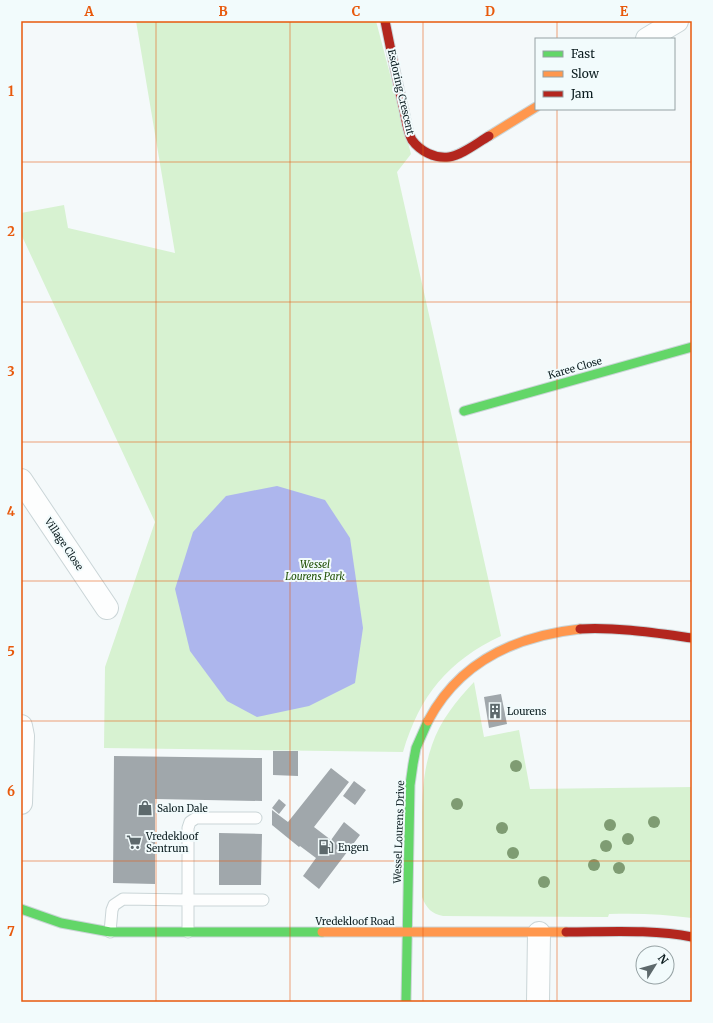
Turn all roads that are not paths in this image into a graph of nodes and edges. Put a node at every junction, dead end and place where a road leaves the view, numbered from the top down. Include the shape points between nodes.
1 (385, 21) edge
2 (677, 21) edge
3 (649, 38) edge
4 (535, 108) edge
5 (692, 347) edge
6 (464, 410) dead end
7 (21, 480) edge
8 (107, 608) dead end
9 (692, 638) edge
10 (21, 726) edge
11 (21, 803) edge
12 (256, 818) dead end
13 (188, 900) junction
14 (263, 900) dead end
15 (21, 909) edge
16 (110, 932) junction
17 (188, 932) junction
18 (407, 932) junction
19 (539, 933) junction
20 (692, 937) edge
21 (406, 1002) edge
22 (538, 1002) edge

1 - 4 street, Esdoring Crescent via 411,138 432,156 452,156 462,152
2 - 3 street
5 - 6 street, Karee Close
7 - 8 street, Village Close
9 - 18 street, Wessel Lourens Drive via 608,628 545,634 512,645 488,658 453,684 426,725 413,764 410,785
10 - 11 street
12 - 13 lane via 196,818 190,822
13 - 14 lane
13 - 16 lane via 118,901 112,910
13 - 17 lane
15 - 16 street, Vredekloof Road via 61,922
16 - 17 street, Vredekloof Road
17 - 18 street, Vredekloof Road
18 - 19 street, Vredekloof Road
18 - 21 street, Wessel Lourens Drive
19 - 20 street, Vredekloof Road via 642,932
19 - 22 street

